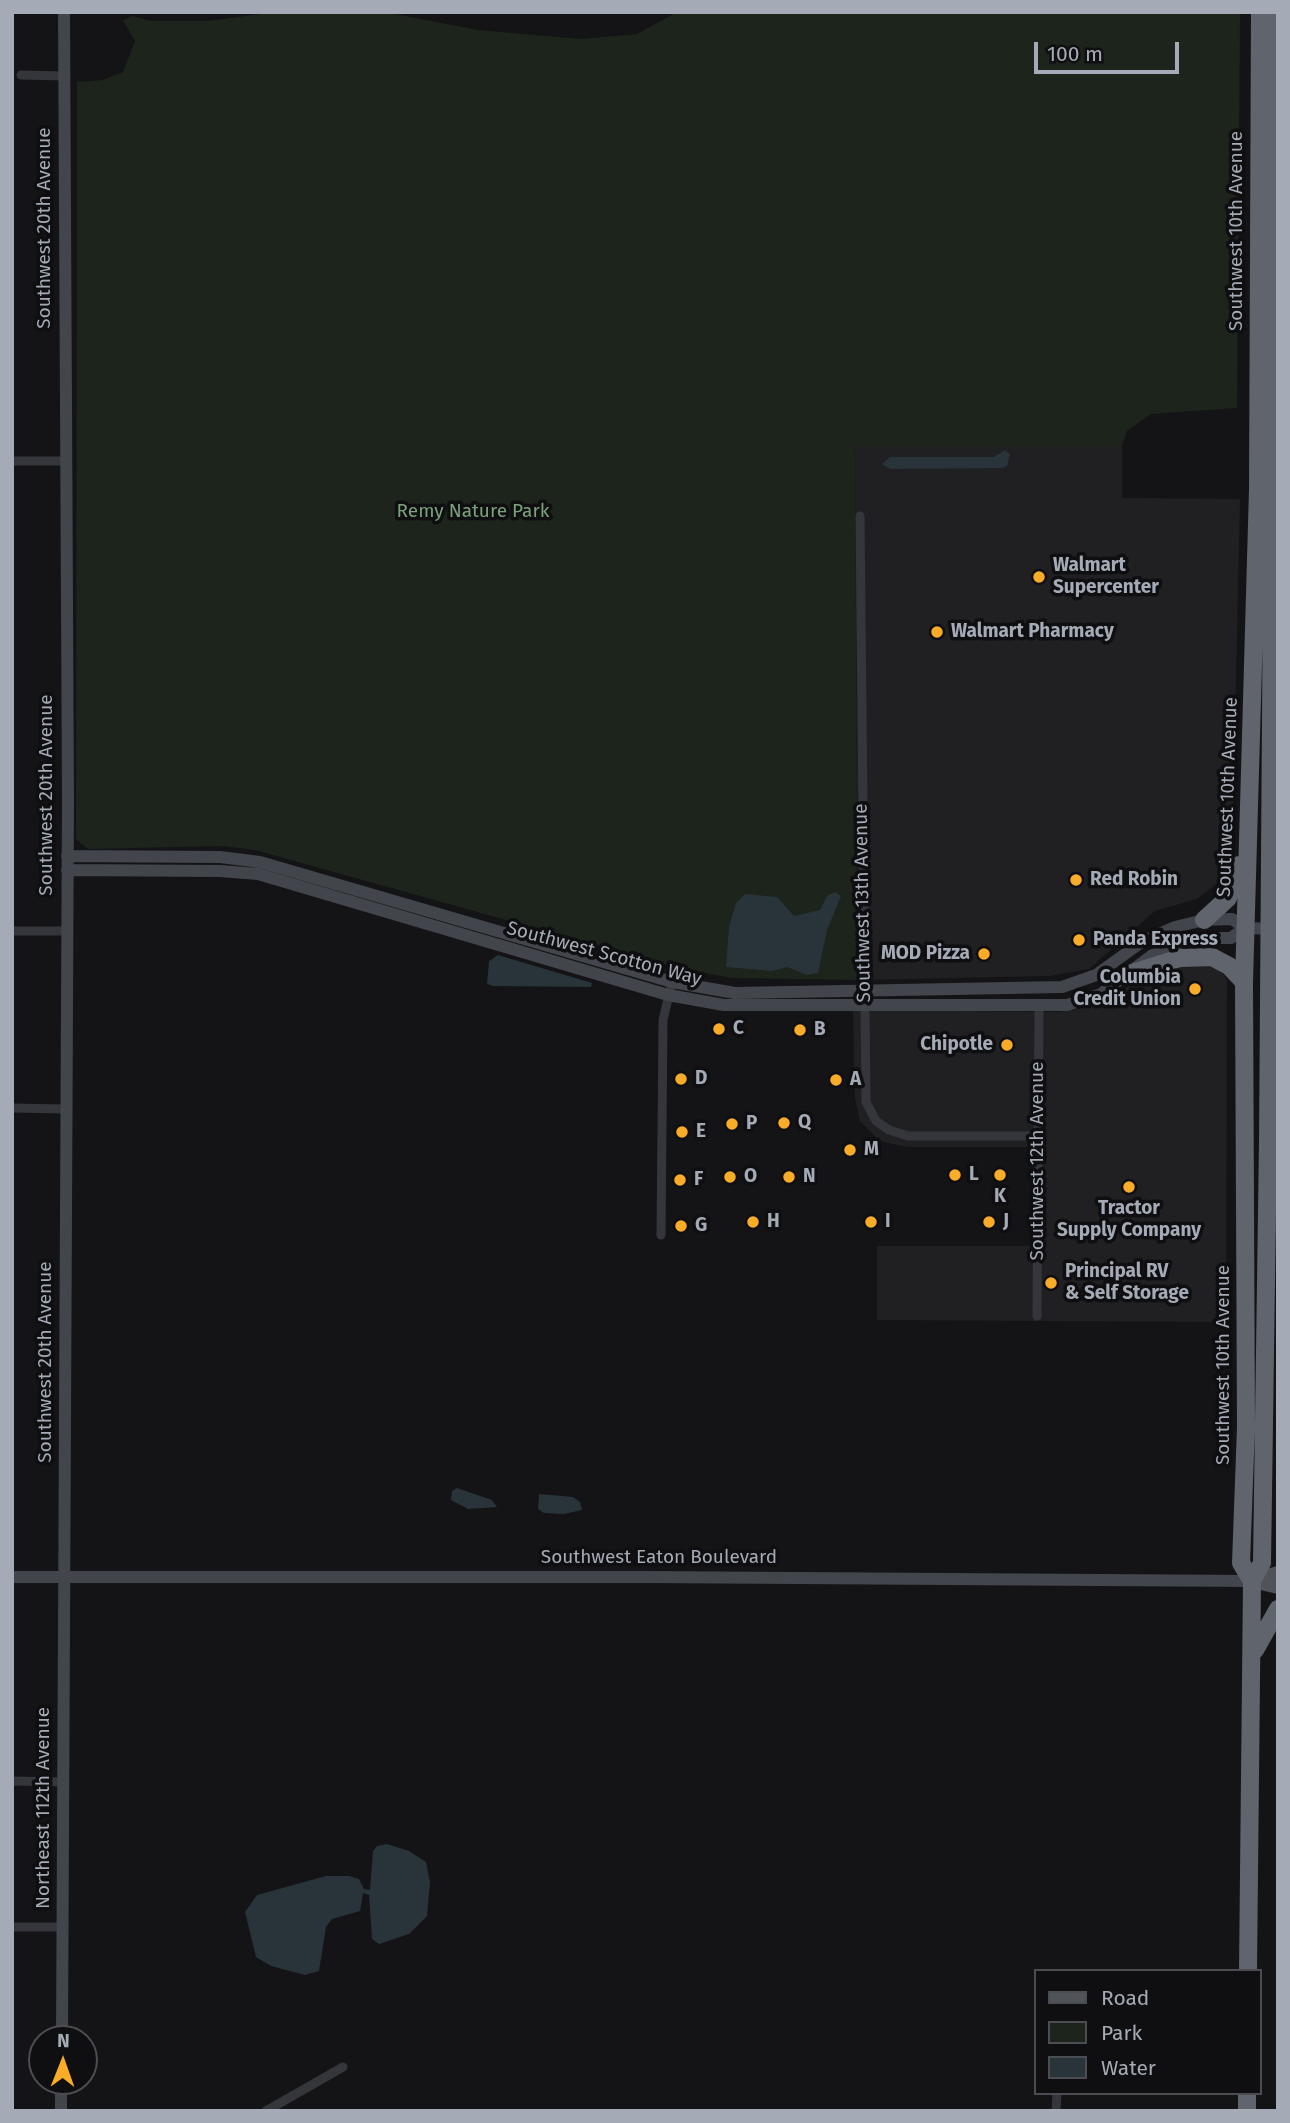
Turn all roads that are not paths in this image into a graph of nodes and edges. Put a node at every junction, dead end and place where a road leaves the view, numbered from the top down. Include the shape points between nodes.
1 (64, 12) edge
2 (1260, 12) edge
3 (1276, 12) edge
4 (21, 75) dead end
5 (64, 76) junction
6 (1277, 84) edge
7 (1276, 158) edge
8 (12, 460) edge
9 (64, 461) junction
10 (860, 516) dead end
11 (1247, 845) junction
12 (67, 856) junction
13 (67, 870) junction
14 (324, 887) junction
15 (1204, 920) junction
16 (1274, 928) edge
17 (1245, 929) junction
18 (12, 931) edge
19 (66, 931) junction
20 (1132, 973) junction
21 (672, 982) junction
22 (1244, 982) junction
23 (865, 991) junction
24 (668, 995) junction
25 (865, 1006) junction
26 (1039, 1006) junction
27 (12, 1108) edge
28 (65, 1109) junction
29 (1038, 1136) junction
30 (661, 1235) dead end
31 (1037, 1316) dead end
32 (1262, 1534) junction
33 (1278, 1557) edge
34 (1278, 1573) edge
35 (12, 1577) edge
36 (65, 1578) junction
37 (1252, 1581) junction
38 (1278, 1587) edge
39 (1278, 1609) edge
40 (1251, 1656) junction
41 (12, 1781) edge
42 (63, 1782) junction
43 (12, 1927) edge
44 (63, 1927) junction
45 (1248, 1969) edge
46 (62, 2025) edge
47 (343, 2067) dead end
48 (266, 2111) edge

1 - 5 street, Southwest 20th Avenue
2 - 11 highway, Southwest 10th Avenue via 1258,489
3 - 6 highway, Southwest 10th Avenue
4 - 5 street
5 - 9 street, Southwest 20th Avenue
6 - 7 highway, Southwest 10th Avenue
7 - 16 highway, Southwest 10th Avenue
8 - 9 street
9 - 12 street, Southwest 20th Avenue
10 - 23 street, Southwest 13th Avenue
11 - 15 highway via 1232,891
11 - 17 highway, Southwest 10th Avenue
12 - 13 street, Southwest 20th Avenue
12 - 14 street, Southwest Scotton Way via 238,858
13 - 14 street, Southwest Scotton Way via 247,872
13 - 19 street, Southwest 20th Avenue
14 - 21 street, Southwest Scotton Way
14 - 24 street, Southwest Scotton Way
15 - 17 street, Southwest Scotton Way via 1232,919
15 - 23 street, Southwest Scotton Way via 1153,935 1106,969 1070,986
16 - 17 street, Southwest Scotton Way
16 - 32 highway, Southwest 10th Avenue
17 - 20 street, Southwest Scotton Way via 1231,938 1196,938 1167,947
17 - 22 highway, Southwest 10th Avenue
18 - 19 street
19 - 28 street, Southwest 20th Avenue
20 - 22 highway via 1180,958 1212,957 1223,961
20 - 26 street, Southwest Scotton Way via 1087,1000
21 - 23 street, Southwest Scotton Way via 736,993
21 - 24 street
22 - 37 highway, Southwest 10th Avenue via 1246,1427 1241,1563
23 - 25 street, Southwest 13th Avenue
24 - 25 street, Southwest Scotton Way via 724,1005
24 - 30 street via 663,1020
25 - 26 street, Southwest Scotton Way
25 - 29 street, Southwest 13th Avenue via 866,1102 876,1121 908,1136
26 - 29 street, Southwest 12th Avenue
27 - 28 street
28 - 36 street, Southwest 20th Avenue
29 - 31 street, Southwest 12th Avenue
32 - 33 highway
32 - 37 highway, Southwest 10th Avenue via 1262,1563
34 - 37 main road, Southwest Eaton Boulevard
35 - 36 street, Southwest Eaton Boulevard
36 - 37 street, Southwest Eaton Boulevard
36 - 42 street, Northeast 112th Avenue
37 - 38 main road, Southwest Eaton Boulevard
37 - 40 highway, Southwest 10th Avenue
39 - 40 highway
40 - 45 highway, Southwest 10th Avenue
41 - 42 street
42 - 44 street, Northeast 112th Avenue
43 - 44 street
44 - 46 street, Northeast 112th Avenue
47 - 48 street

